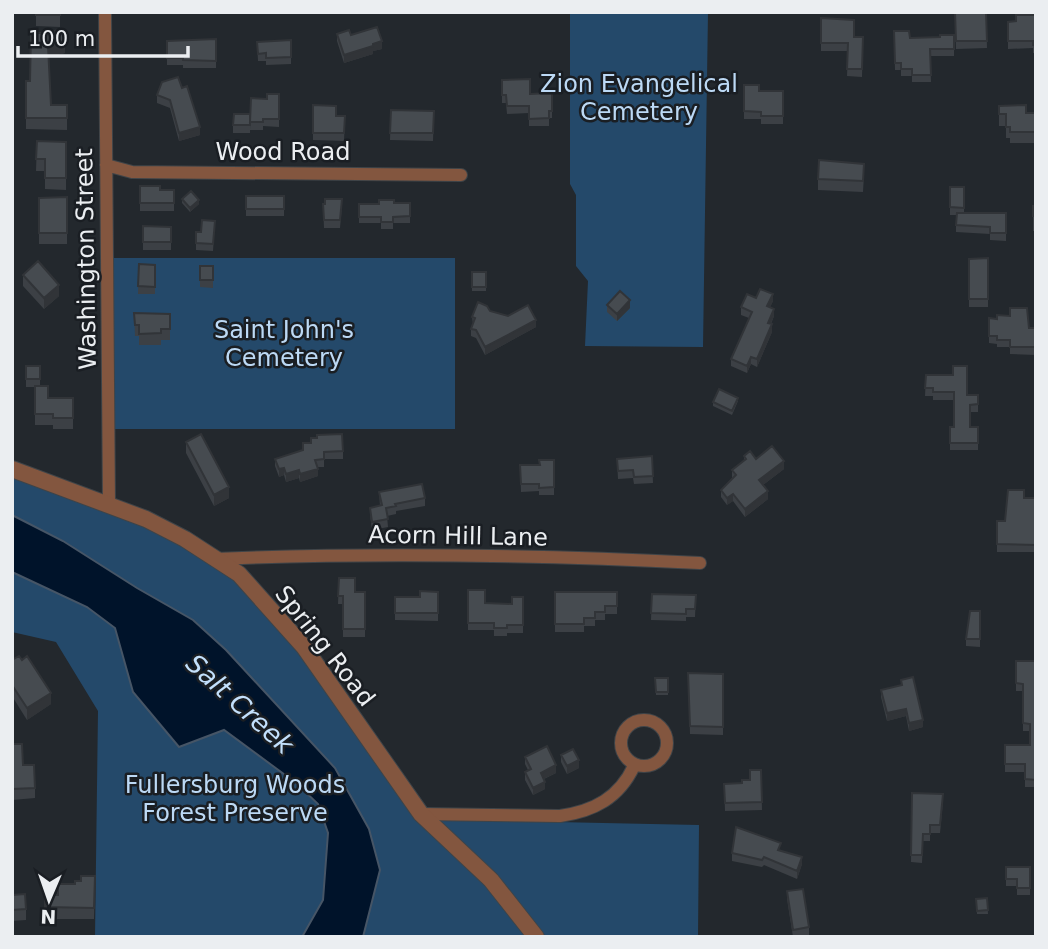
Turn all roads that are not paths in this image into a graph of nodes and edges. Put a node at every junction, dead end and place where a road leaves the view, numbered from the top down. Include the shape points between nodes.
1 (105, 12) edge
2 (106, 165) junction
3 (461, 175) dead end
4 (12, 469) edge
5 (109, 505) junction
6 (215, 559) junction
7 (700, 564) dead end
8 (634, 766) dead end
9 (421, 814) junction
10 (536, 937) edge

1 - 2 street, Washington Street
2 - 3 street, Wood Road via 131,172
2 - 5 street, Washington Street
4 - 5 street, Spring Road
5 - 6 street, Spring Road via 163,526
6 - 7 street, Acorn Hill Lane via 306,555
6 - 9 street, Spring Road via 239,574 293,632
8 - 9 street via 614,795 575,814
9 - 10 street, Spring Road via 491,880

